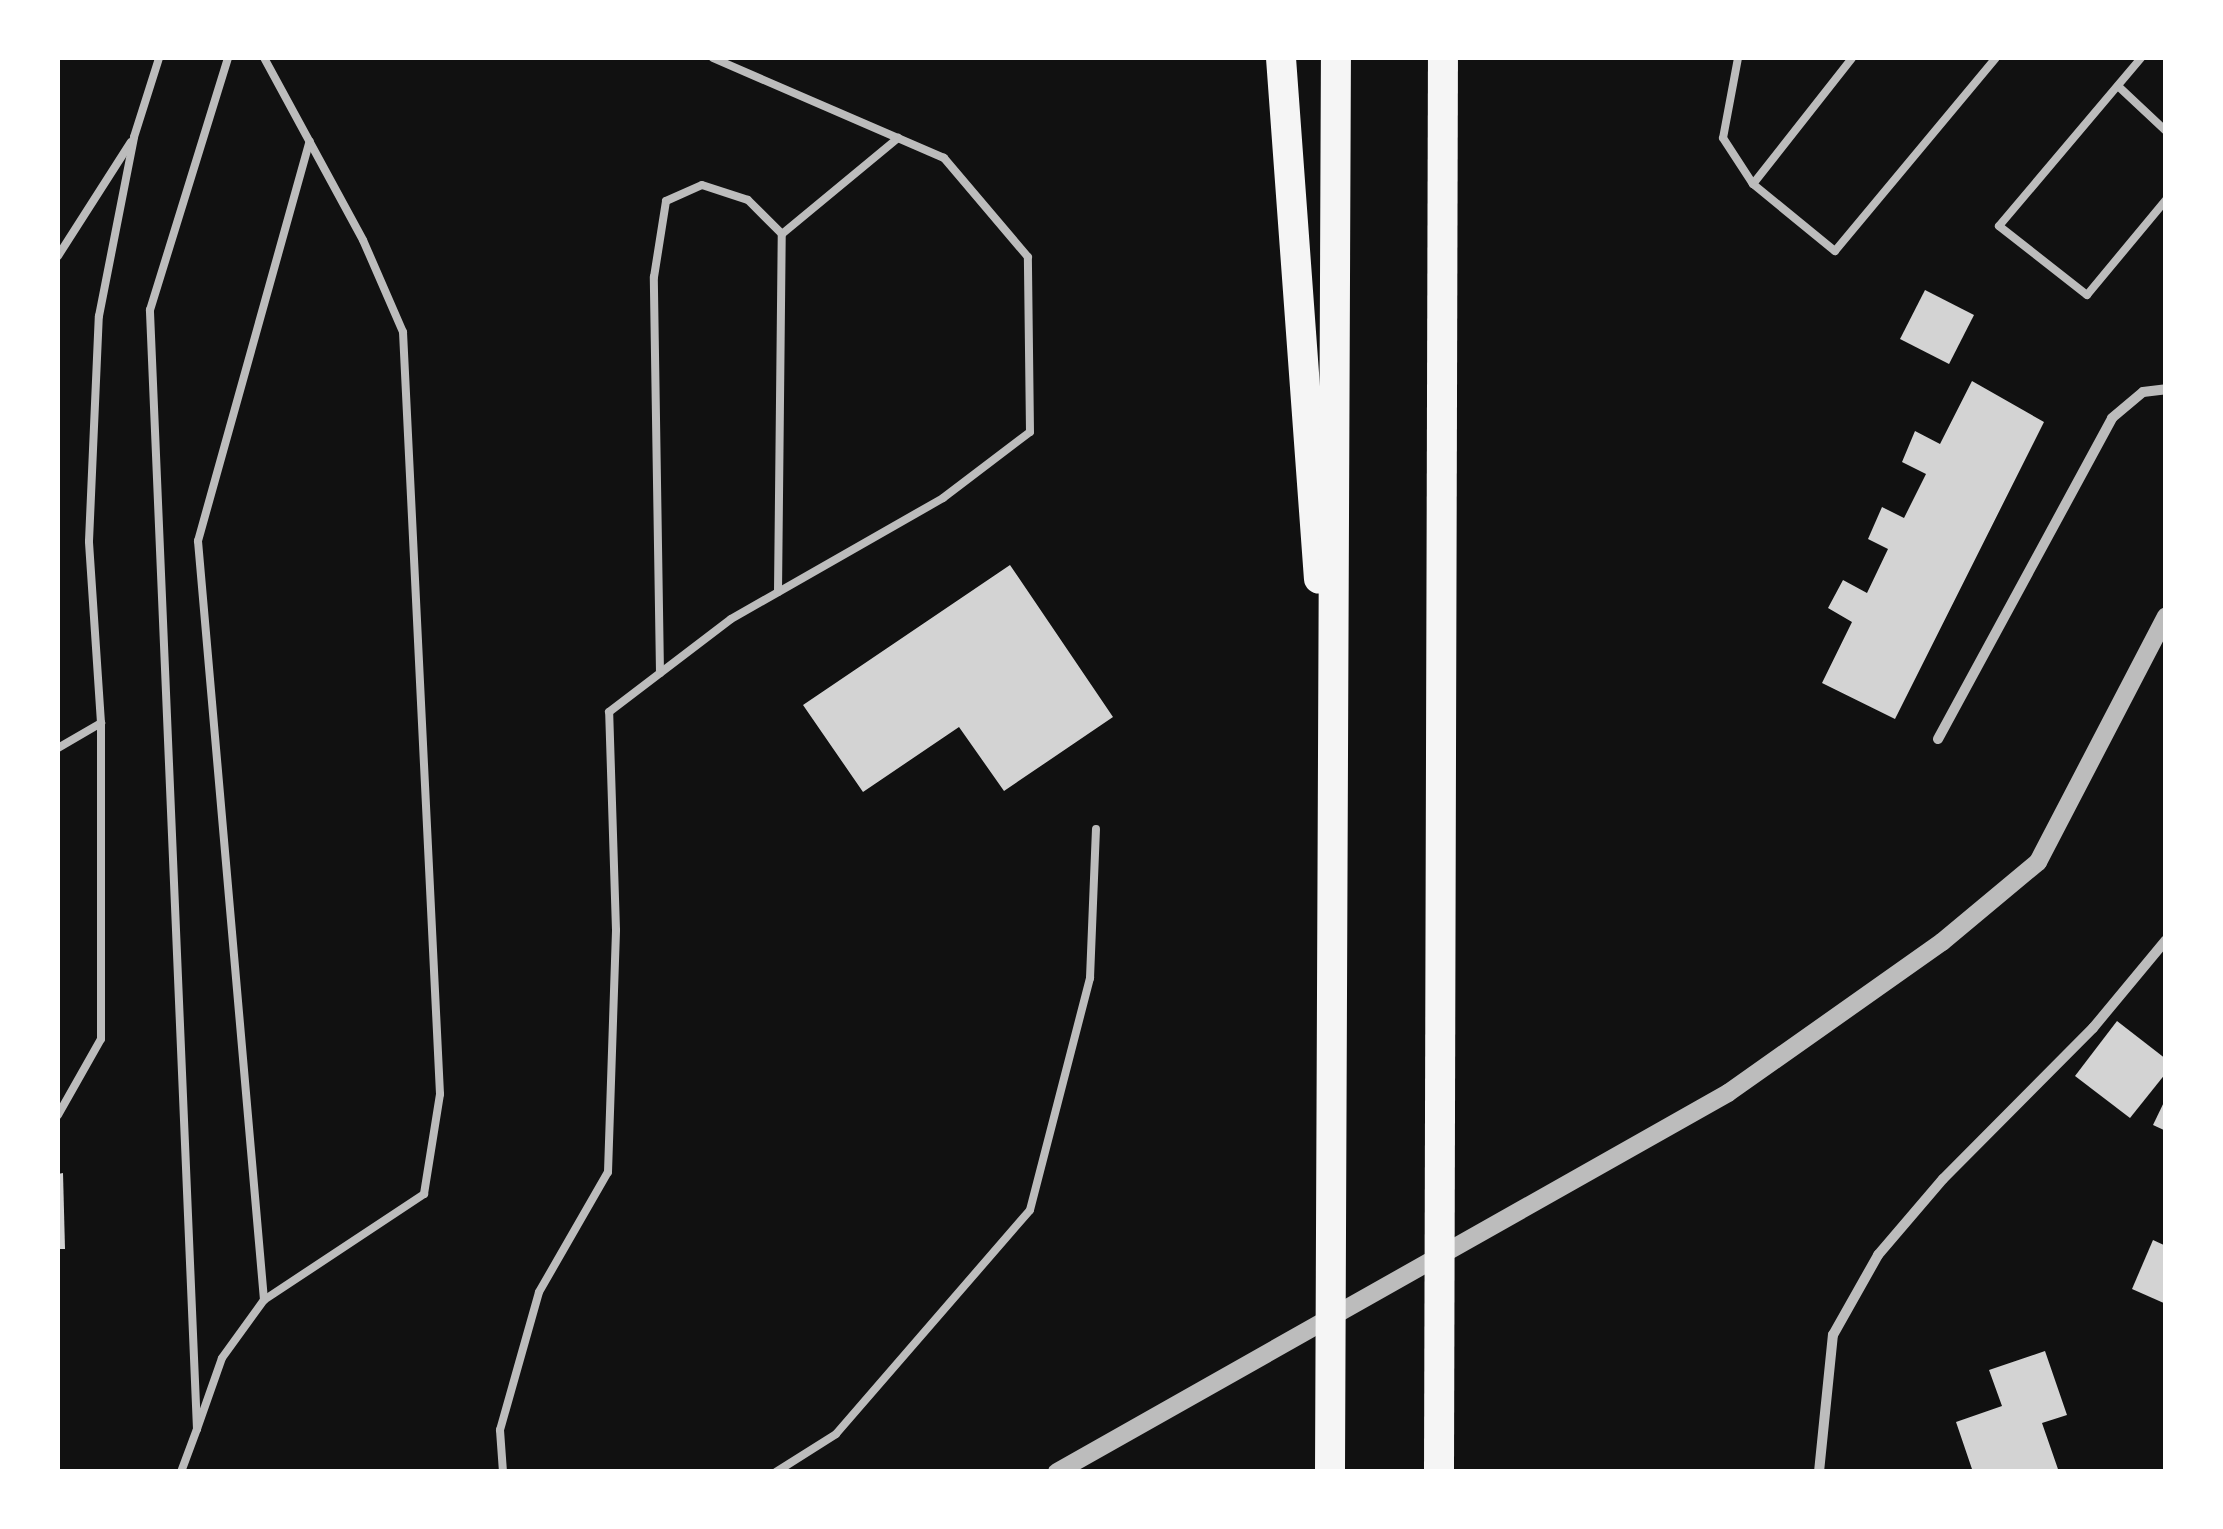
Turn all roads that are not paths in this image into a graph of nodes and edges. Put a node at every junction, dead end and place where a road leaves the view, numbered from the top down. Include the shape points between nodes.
1 (159, 58) edge
2 (228, 58) edge
3 (264, 58) edge
4 (713, 58) edge
5 (1280, 58) edge
6 (1336, 58) edge
7 (1443, 58) edge
8 (1738, 58) edge
9 (1852, 58) edge
10 (1996, 58) edge
11 (2141, 58) edge
12 (2118, 86) junction
13 (2166, 130) edge
14 (134, 137) junction
15 (898, 138) junction
16 (310, 141) junction
17 (1753, 184) junction
18 (2166, 200) edge
19 (782, 234) junction
20 (58, 256) edge
21 (2166, 389) edge
22 (778, 592) junction
23 (2166, 616) edge
24 (660, 672) junction
25 (101, 724) junction
26 (1938, 739) dead end
27 (58, 748) edge
28 (1096, 830) dead end
29 (1337, 831) junction
30 (2166, 940) edge
31 (58, 1116) edge
32 (264, 1300) junction
33 (197, 1429) junction
34 (181, 1472) edge
35 (503, 1472) edge
36 (776, 1472) edge
37 (1057, 1472) edge
38 (1330, 1472) edge
39 (1439, 1472) edge
40 (1819, 1472) edge

1 - 14 lane
2 - 33 lane via 150,310
3 - 16 lane
4 - 15 lane
5 - 29 highway
6 - 29 highway
7 - 39 highway
8 - 17 lane via 1723,138
9 - 17 lane
10 - 17 lane via 1835,250
11 - 12 lane
12 - 13 lane
12 - 18 lane via 2000,226 2087,295
14 - 20 lane
14 - 25 lane via 99,316 89,541
15 - 19 lane
15 - 22 lane via 944,158 1028,258 1030,432 943,498
16 - 32 lane via 198,541
16 - 32 lane via 403,332 440,1094 424,1194
19 - 22 lane
19 - 24 lane via 748,200 702,185 666,200 654,277
21 - 26 street via 2144,392 2112,418
22 - 24 lane
23 - 37 street via 2038,862 1942,942 1728,1093
24 - 35 lane via 609,712 616,930 608,1172 539,1292 500,1430
25 - 27 lane
25 - 31 lane via 101,1038
28 - 36 lane via 1090,978 1030,1210 836,1434
29 - 38 highway
30 - 40 street via 2093,1028 1942,1179 1878,1255 1833,1334
32 - 33 lane via 222,1358
33 - 34 lane

